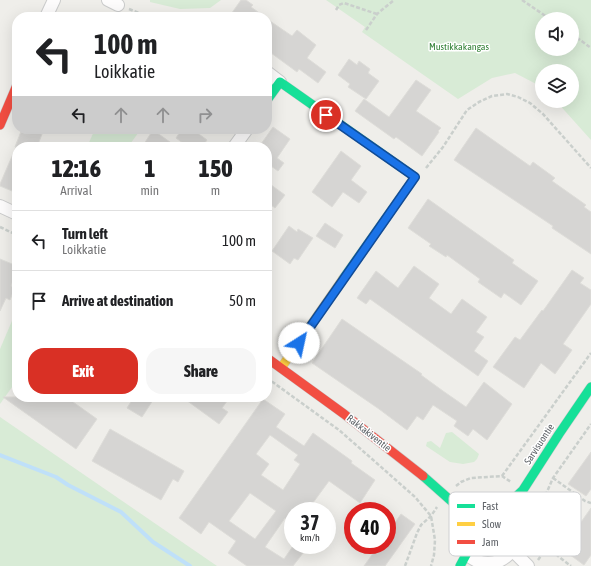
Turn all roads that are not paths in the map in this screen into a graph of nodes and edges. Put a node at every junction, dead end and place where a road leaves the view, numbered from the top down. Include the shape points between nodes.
1 (54, 0) edge
2 (48, 12) edge
3 (272, 76) edge
4 (280, 82) junction
5 (272, 93) edge
6 (12, 97) edge
7 (0, 125) edge
8 (0, 206) edge
9 (12, 212) edge
10 (272, 362) edge
11 (281, 368) junction
12 (591, 387) edge
13 (521, 492) edge
14 (449, 499) edge
15 (466, 556) edge
16 (470, 556) edge
17 (507, 556) edge
18 (522, 556) edge
19 (533, 563) edge
20 (460, 566) edge

1 - 2 street
3 - 4 street
4 - 5 street
4 - 11 street via 415,177
6 - 7 street
8 - 9 street
10 - 11 street, Rakkakiventie
11 - 14 street, Rakkakiventie via 380,441
12 - 13 street, Sarvisuontie
15 - 20 street
16 - 17 street via 490,563
18 - 19 street

